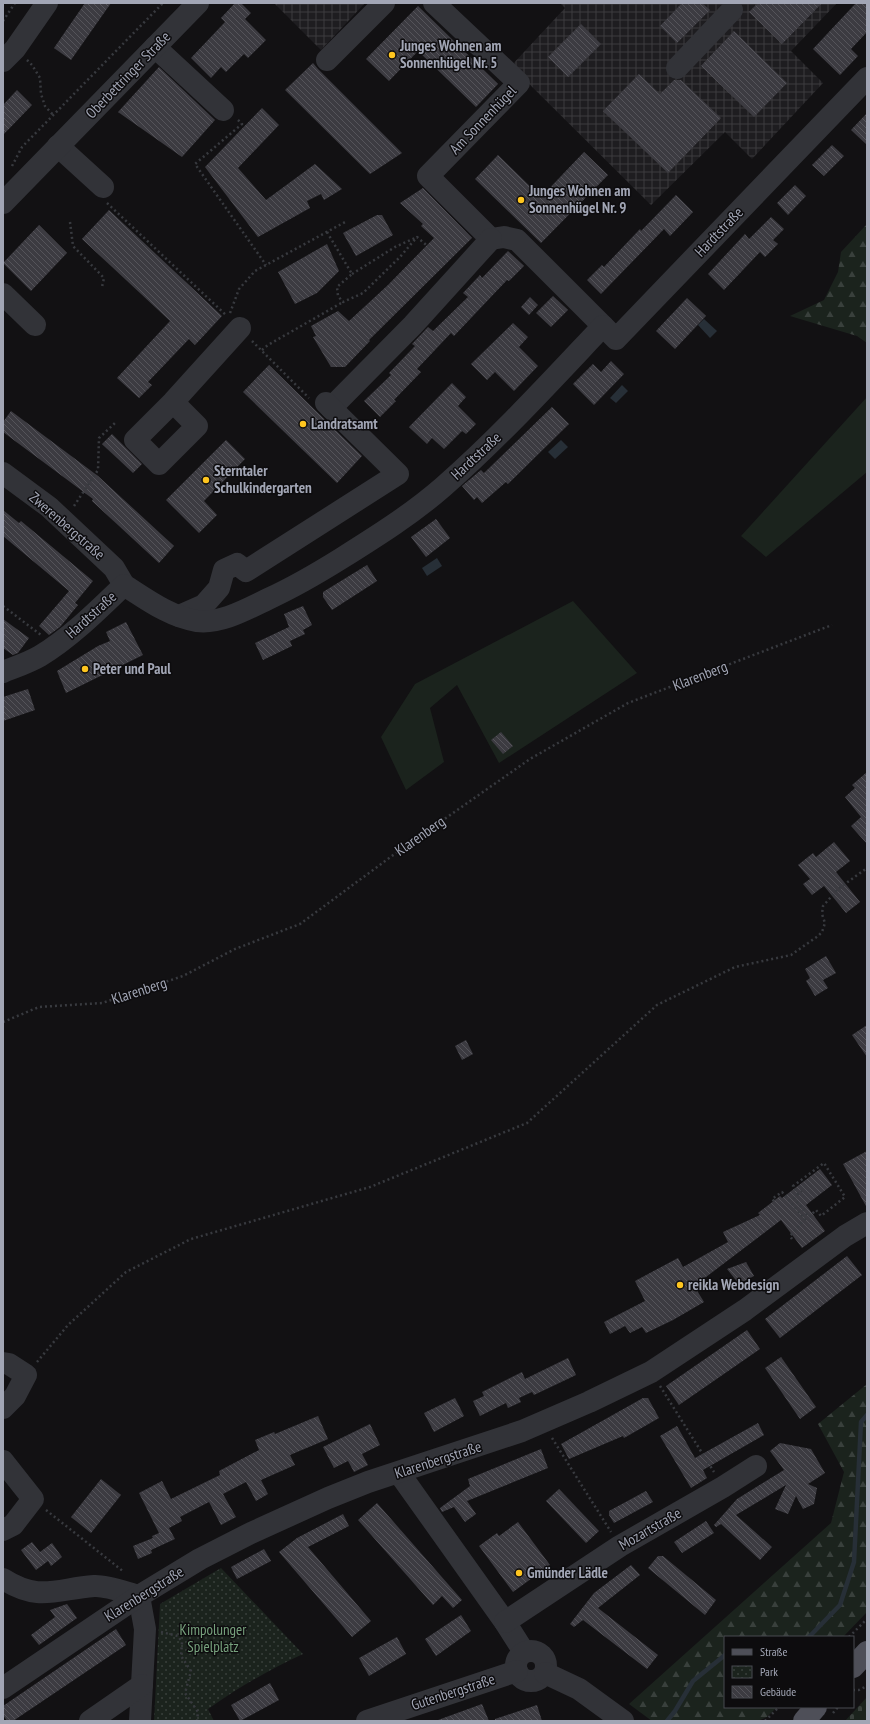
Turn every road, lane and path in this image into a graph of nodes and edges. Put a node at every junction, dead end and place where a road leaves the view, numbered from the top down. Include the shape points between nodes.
1 (15, 3) edge
2 (47, 3) edge
3 (164, 3) edge
4 (198, 3) edge
5 (384, 3) edge
6 (434, 3) edge
7 (731, 5) edge
8 (3, 21) edge
9 (155, 47) junction
10 (9, 55) edge
11 (327, 60) dead end
12 (677, 68) dead end
13 (867, 78) edge
14 (223, 110) joint
15 (54, 116) junction
16 (58, 146) junction
17 (8, 172) dead end
18 (103, 193) joint
19 (3, 203) edge
20 (347, 221) dead end
21 (70, 222) dead end
22 (327, 232) junction
23 (417, 237) junction
24 (491, 239) junction
25 (447, 262) dead end
26 (266, 265) junction
27 (352, 274) junction
28 (102, 287) dead end
29 (3, 294) edge
30 (344, 302) junction
31 (36, 325) dead end
32 (603, 326) junction
33 (240, 328) joint
34 (262, 350) junction
35 (173, 402) dead end
36 (328, 406) junction
37 (116, 423) dead end
38 (3, 473) edge
39 (64, 521) junction
40 (124, 584) junction
41 (3, 606) edge
42 (179, 616) junction
43 (832, 625) dead end
44 (56, 646) junction
45 (3, 672) edge
46 (867, 868) edge
47 (3, 1022) edge
48 (802, 1191) dead end
49 (798, 1194) junction
50 (774, 1201) dead end
51 (867, 1223) edge
52 (792, 1239) dead end
53 (3, 1363) edge
54 (651, 1372) junction
55 (26, 1375) junction
56 (3, 1408) edge
57 (542, 1423) junction
58 (3, 1461) edge
59 (756, 1466) dead end
60 (399, 1473) junction
61 (723, 1487) junction
62 (33, 1499) junction
63 (3, 1530) edge
64 (620, 1546) junction
65 (3, 1579) edge
66 (139, 1596) junction
67 (867, 1619) edge
68 (505, 1622) junction
69 (145, 1629) junction
70 (850, 1636) edge
71 (867, 1652) edge
72 (520, 1661) junction
73 (854, 1666) edge
74 (142, 1685) junction
75 (867, 1686) edge
76 (3, 1688) edge
77 (854, 1690) edge
78 (778, 1708) edge
79 (815, 1708) edge
80 (621, 1719) edge
81 (90, 1721) edge
82 (140, 1721) edge
83 (197, 1721) edge
84 (367, 1721) edge
85 (766, 1721) edge
86 (804, 1721) edge

1 - 8 path
2 - 10 street
3 - 15 path
4 - 9 street, Oberbettringer Straße
5 - 11 street
6 - 24 street, Am Sonnenhügel via 519,83 428,176
7 - 12 street
9 - 14 street
9 - 16 street, Oberbettringer Straße
10 - 15 path via 32,65 40,78 41,94 46,106
13 - 32 street, Hardtstraße via 616,339
14 - 26 path via 230,110 242,124 195,164
15 - 17 path via 22,147
16 - 18 street
16 - 19 street, Oberbettringer Straße
18 - 26 path via 229,317 239,289 255,271
20 - 22 path
21 - 28 path via 73,246 104,278
22 - 26 path
22 - 27 path
23 - 25 path
23 - 27 path via 394,247
23 - 30 path via 363,293
24 - 32 street via 504,237 517,240
24 - 36 street via 413,325
27 - 30 path via 337,287 338,296
29 - 31 street
30 - 34 path
32 - 42 street, Hardtstraße via 514,419 443,487 383,533 295,587 236,614 197,621
33 - 34 path
33 - 35 street
34 - 36 path via 321,410
36 - 42 street via 398,474 246,571 236,564 224,570 219,588 204,605
37 - 39 path via 99,438 98,470
38 - 39 street, Zwerenbergstraße
39 - 40 street, Zwerenbergstraße via 114,568
40 - 42 street, Hardtstraße via 159,607
40 - 44 street, Hardtstraße
41 - 44 path
43 - 47 path, Klarenberg via 622,707 530,759 396,852 300,924 235,949 183,976 110,1001 39,1006
44 - 45 street, Hardtstraße
46 - 55 path via 838,890 823,906 825,923 818,936 790,955 735,967 657,1005 527,1123 370,1187 191,1239 126,1272 68,1325
48 - 49 path
49 - 49 path via 794,1198 809,1217 816,1210 821,1216 845,1198 824,1162 793,1186
50 - 52 path via 772,1199 782,1192 805,1219 790,1236
51 - 54 street, Klarenbergstraße via 845,1236 745,1310
53 - 55 street
54 - 57 street, Klarenbergstraße
54 - 61 path
55 - 56 street via 15,1396
57 - 60 street, Klarenbergstraße
57 - 64 path
58 - 62 street
59 - 61 street, Mozartstraße
60 - 66 street, Klarenbergstraße via 328,1498 251,1533 200,1559
60 - 68 street
61 - 64 street, Mozartstraße
62 - 63 street via 13,1525
62 - 66 path via 135,1581
64 - 68 street, Mozartstraße
65 - 66 street via 32,1592 49,1593 96,1586
66 - 69 street
66 - 76 street, Klarenbergstraße
67 - 70 path
68 - 72 street
69 - 74 street
69 - 83 path via 178,1636 182,1642 181,1656 191,1671 185,1693 198,1712
71 - 73 main road
72 - 80 street via 520,1676 530,1681 536,1680 545,1672 580,1688
72 - 84 street, Gutenbergstraße
74 - 81 street
74 - 82 street
75 - 77 path
78 - 85 path
79 - 86 main road

